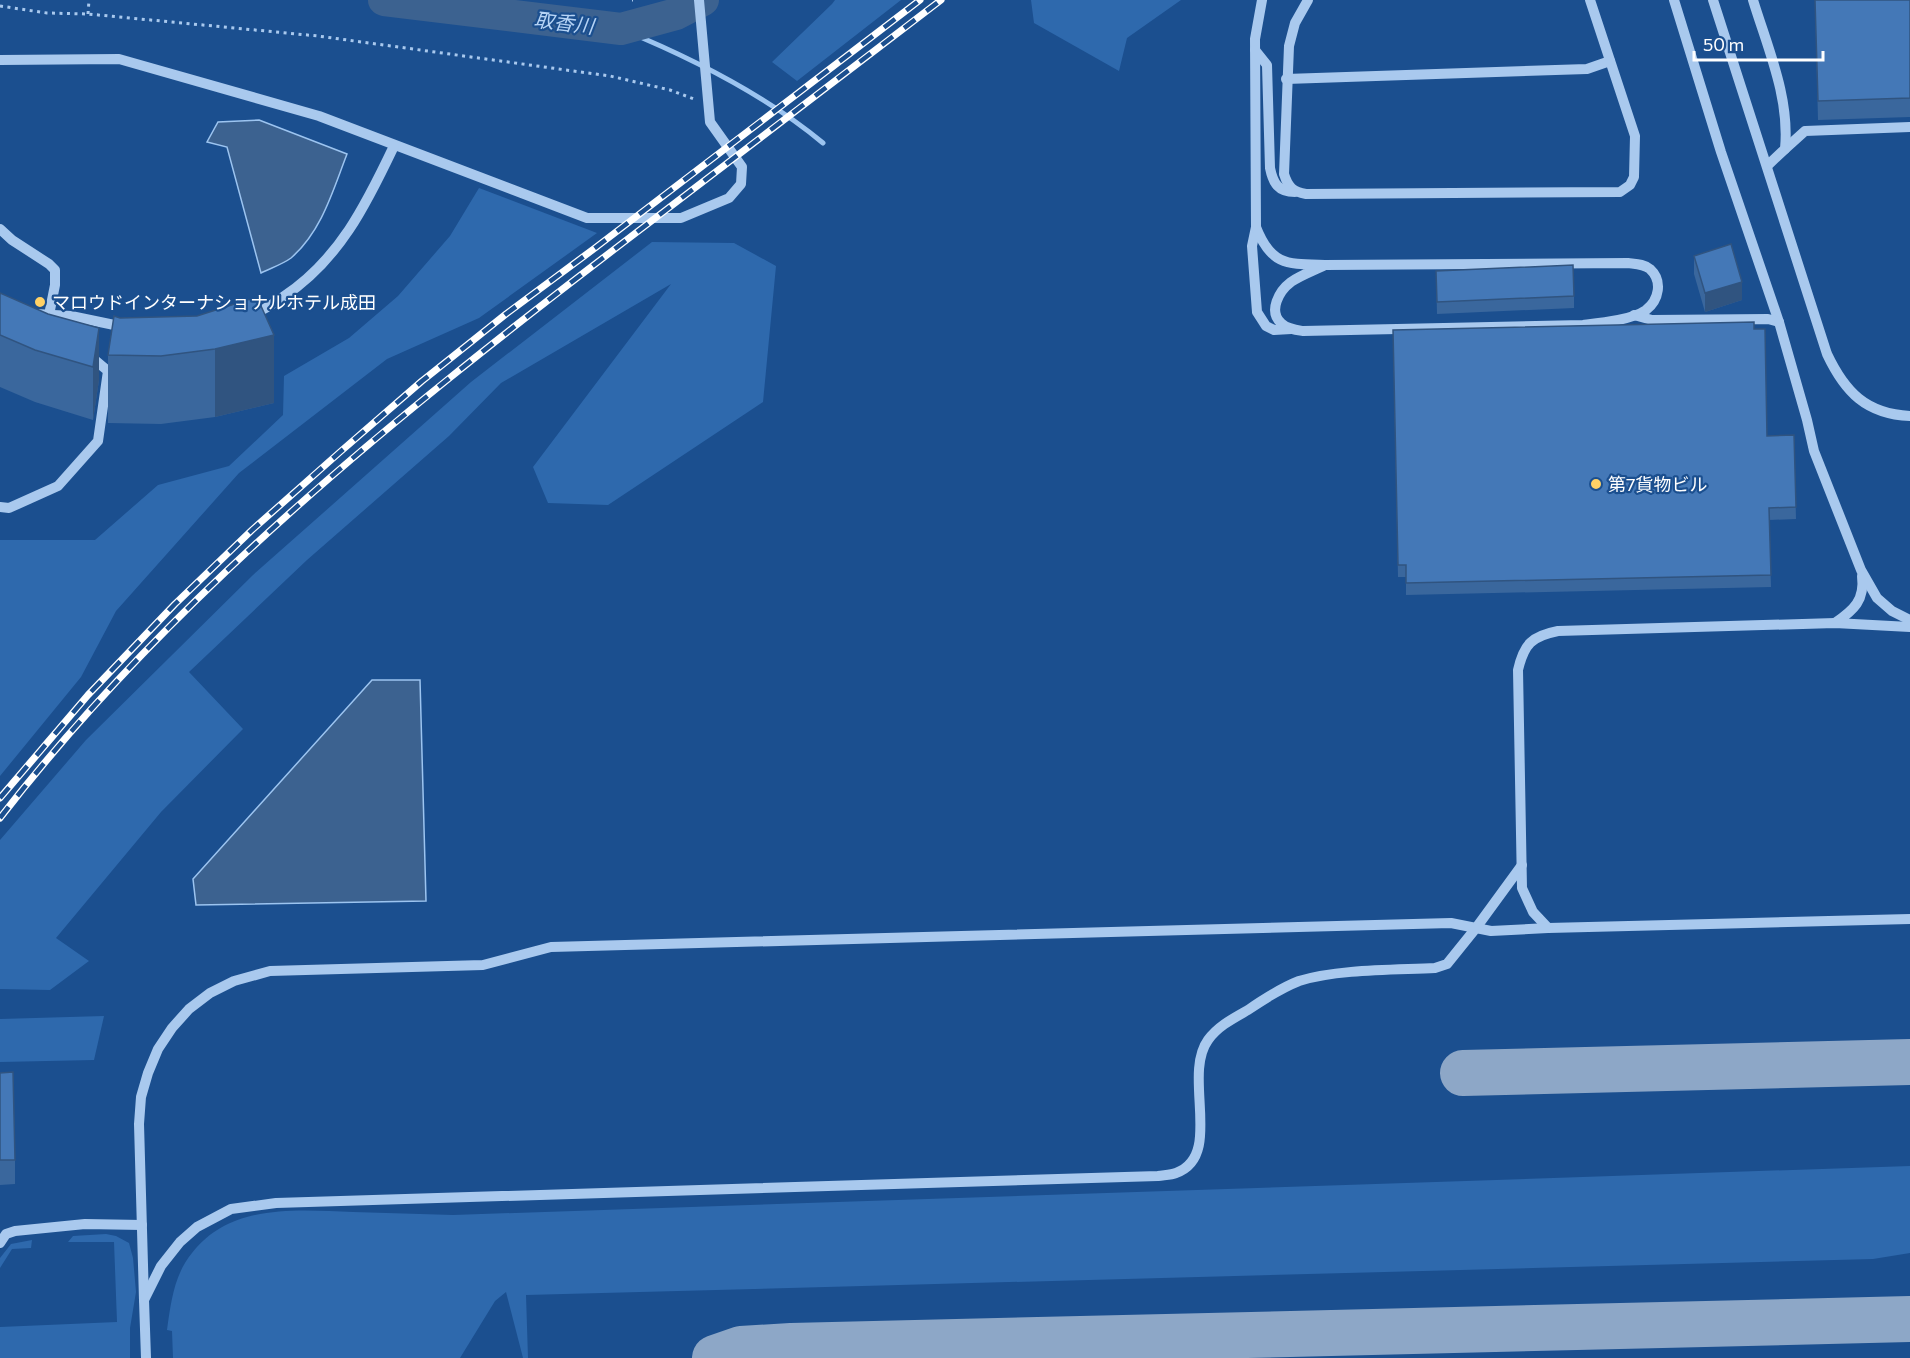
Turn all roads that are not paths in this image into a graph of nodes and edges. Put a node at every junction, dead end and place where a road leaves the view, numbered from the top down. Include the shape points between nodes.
1 (699, 0) edge
2 (1262, 0) edge
3 (1308, 0) edge
4 (1590, 0) edge
5 (1674, 0) edge
6 (1713, 0) edge
7 (1753, 0) edge
8 (1255, 50) junction
9 (0, 60) edge
10 (1610, 61) junction
11 (1286, 79) junction
12 (1910, 127) edge
13 (394, 146) junction
14 (1785, 149) junction
15 (1767, 166) junction
16 (1295, 192) junction
17 (1256, 227) junction
18 (0, 229) edge
19 (1325, 265) junction
20 (21, 313) edge
21 (49, 315) junction
22 (1633, 315) junction
23 (240, 319) edge
24 (1779, 322) junction
25 (135, 328) edge
26 (61, 329) edge
27 (1291, 329) junction
28 (76, 345) edge
29 (1910, 416) edge
30 (0, 507) edge
31 (1861, 570) junction
32 (1910, 620) edge
33 (1835, 622) junction
34 (1910, 627) edge
35 (1522, 865) junction
36 (1910, 919) edge
37 (1476, 928) junction
38 (1548, 928) junction
39 (142, 1225) junction
40 (0, 1243) edge
41 (144, 1300) junction
42 (146, 1358) edge

1 - 13 street via 710,122 742,167 741,184 729,198 681,218 587,218
2 - 8 street
3 - 11 street via 1288,46
4 - 10 street
5 - 24 street via 1720,152
6 - 15 street
7 - 14 street via 1783,96
8 - 16 street via 1267,65 1272,179 1285,192
8 - 17 street
9 - 13 street via 119,59 319,116
10 - 11 street via 1587,69
10 - 16 street via 1635,136 1634,177 1620,192
11 - 16 street via 1284,174
12 - 14 street via 1805,130
13 - 23 street via 371,195 342,242 304,284 260,312
14 - 15 street
15 - 29 street via 1827,354 1837,373 1844,385 1868,405
17 - 19 street via 1276,259 1291,264
17 - 27 street via 1252,246 1257,312 1266,326 1274,330
18 - 21 street via 55,270
19 - 22 street via 1640,264 1649,268 1659,285 1652,303
19 - 27 street via 1289,283 1281,293 1275,305 1276,314
20 - 21 street
21 - 25 street
21 - 26 street
22 - 24 street via 1652,321
22 - 27 street via 1583,326
24 - 31 street via 1814,451
28 - 30 street via 108,371 98,441 58,486 9,508
31 - 32 street via 1877,598
31 - 33 street via 1864,587 1857,604
33 - 34 street
33 - 35 street via 1558,631 1529,642 1518,670
35 - 37 street
35 - 38 street via 1522,888 1533,912
36 - 38 street
37 - 38 street
37 - 39 street via 1451,923 551,947 483,965 270,971 234,981 210,993 189,1009 158,1049 141,1097
37 - 41 street via 1446,964 1435,968 1341,973 1300,981 1223,1025 1207,1041 1199,1063 1199,1150 1190,1164 1177,1173 276,1203 231,1209 197,1227 161,1266
39 - 40 street via 85,1224 15,1231 6,1234
39 - 41 street
41 - 42 street

